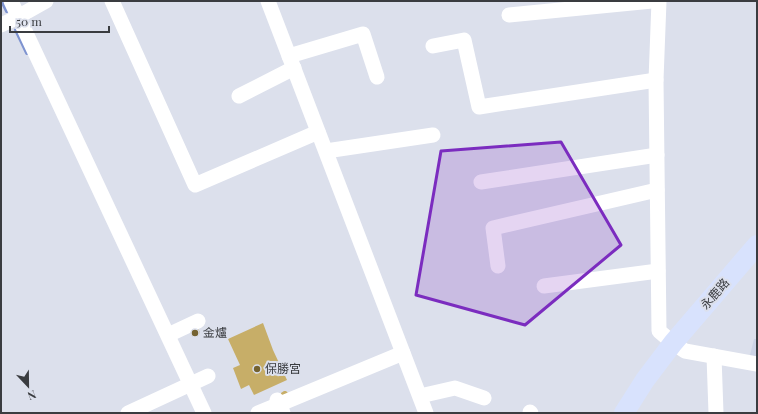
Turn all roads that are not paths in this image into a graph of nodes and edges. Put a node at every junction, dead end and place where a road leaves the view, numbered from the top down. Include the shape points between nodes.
1 (11, 1) edge
2 (46, 1) edge
3 (112, 1) edge
4 (268, 1) edge
5 (652, 1) edge
6 (658, 1) edge
7 (509, 15) dead end
8 (19, 16) junction
9 (1, 25) edge
10 (433, 46) dead end
11 (292, 62) junction
12 (378, 77) dead end
13 (656, 80) junction
14 (239, 96) dead end
15 (318, 132) junction
16 (433, 135) dead end
17 (326, 151) junction
18 (657, 155) junction
19 (481, 182) dead end
20 (657, 190) junction
21 (757, 245) edge
22 (498, 266) dead end
23 (658, 271) junction
24 (544, 286) dead end
25 (198, 321) dead end
26 (168, 335) junction
27 (673, 343) junction
28 (403, 353) junction
29 (714, 356) junction
30 (757, 364) edge
31 (208, 376) dead end
32 (191, 384) junction
33 (420, 396) junction
34 (484, 398) dead end
35 (280, 406) edge
36 (128, 413) edge
37 (204, 413) edge
38 (258, 413) edge
39 (426, 413) edge
40 (624, 413) edge
41 (716, 413) edge

1 - 8 street
2 - 8 street
3 - 15 street via 195,185
4 - 11 street
5 - 7 street
6 - 13 street
8 - 9 street
8 - 26 street
10 - 13 street via 464,40 479,107
11 - 12 street via 363,34
11 - 14 street
11 - 15 street
13 - 18 street
15 - 17 street
16 - 17 street
17 - 28 street
18 - 19 street
18 - 20 street
20 - 22 street via 493,228
20 - 23 street
21 - 27 main road, 永鹿路
23 - 24 street
23 - 27 street via 659,331
25 - 26 street
26 - 32 street
27 - 29 street via 685,351
27 - 40 main road, 永鹿路
28 - 33 street
28 - 35 street
29 - 30 street
29 - 41 street
31 - 32 street
32 - 36 street
32 - 37 street
33 - 34 street via 455,388
33 - 39 street
35 - 38 street

